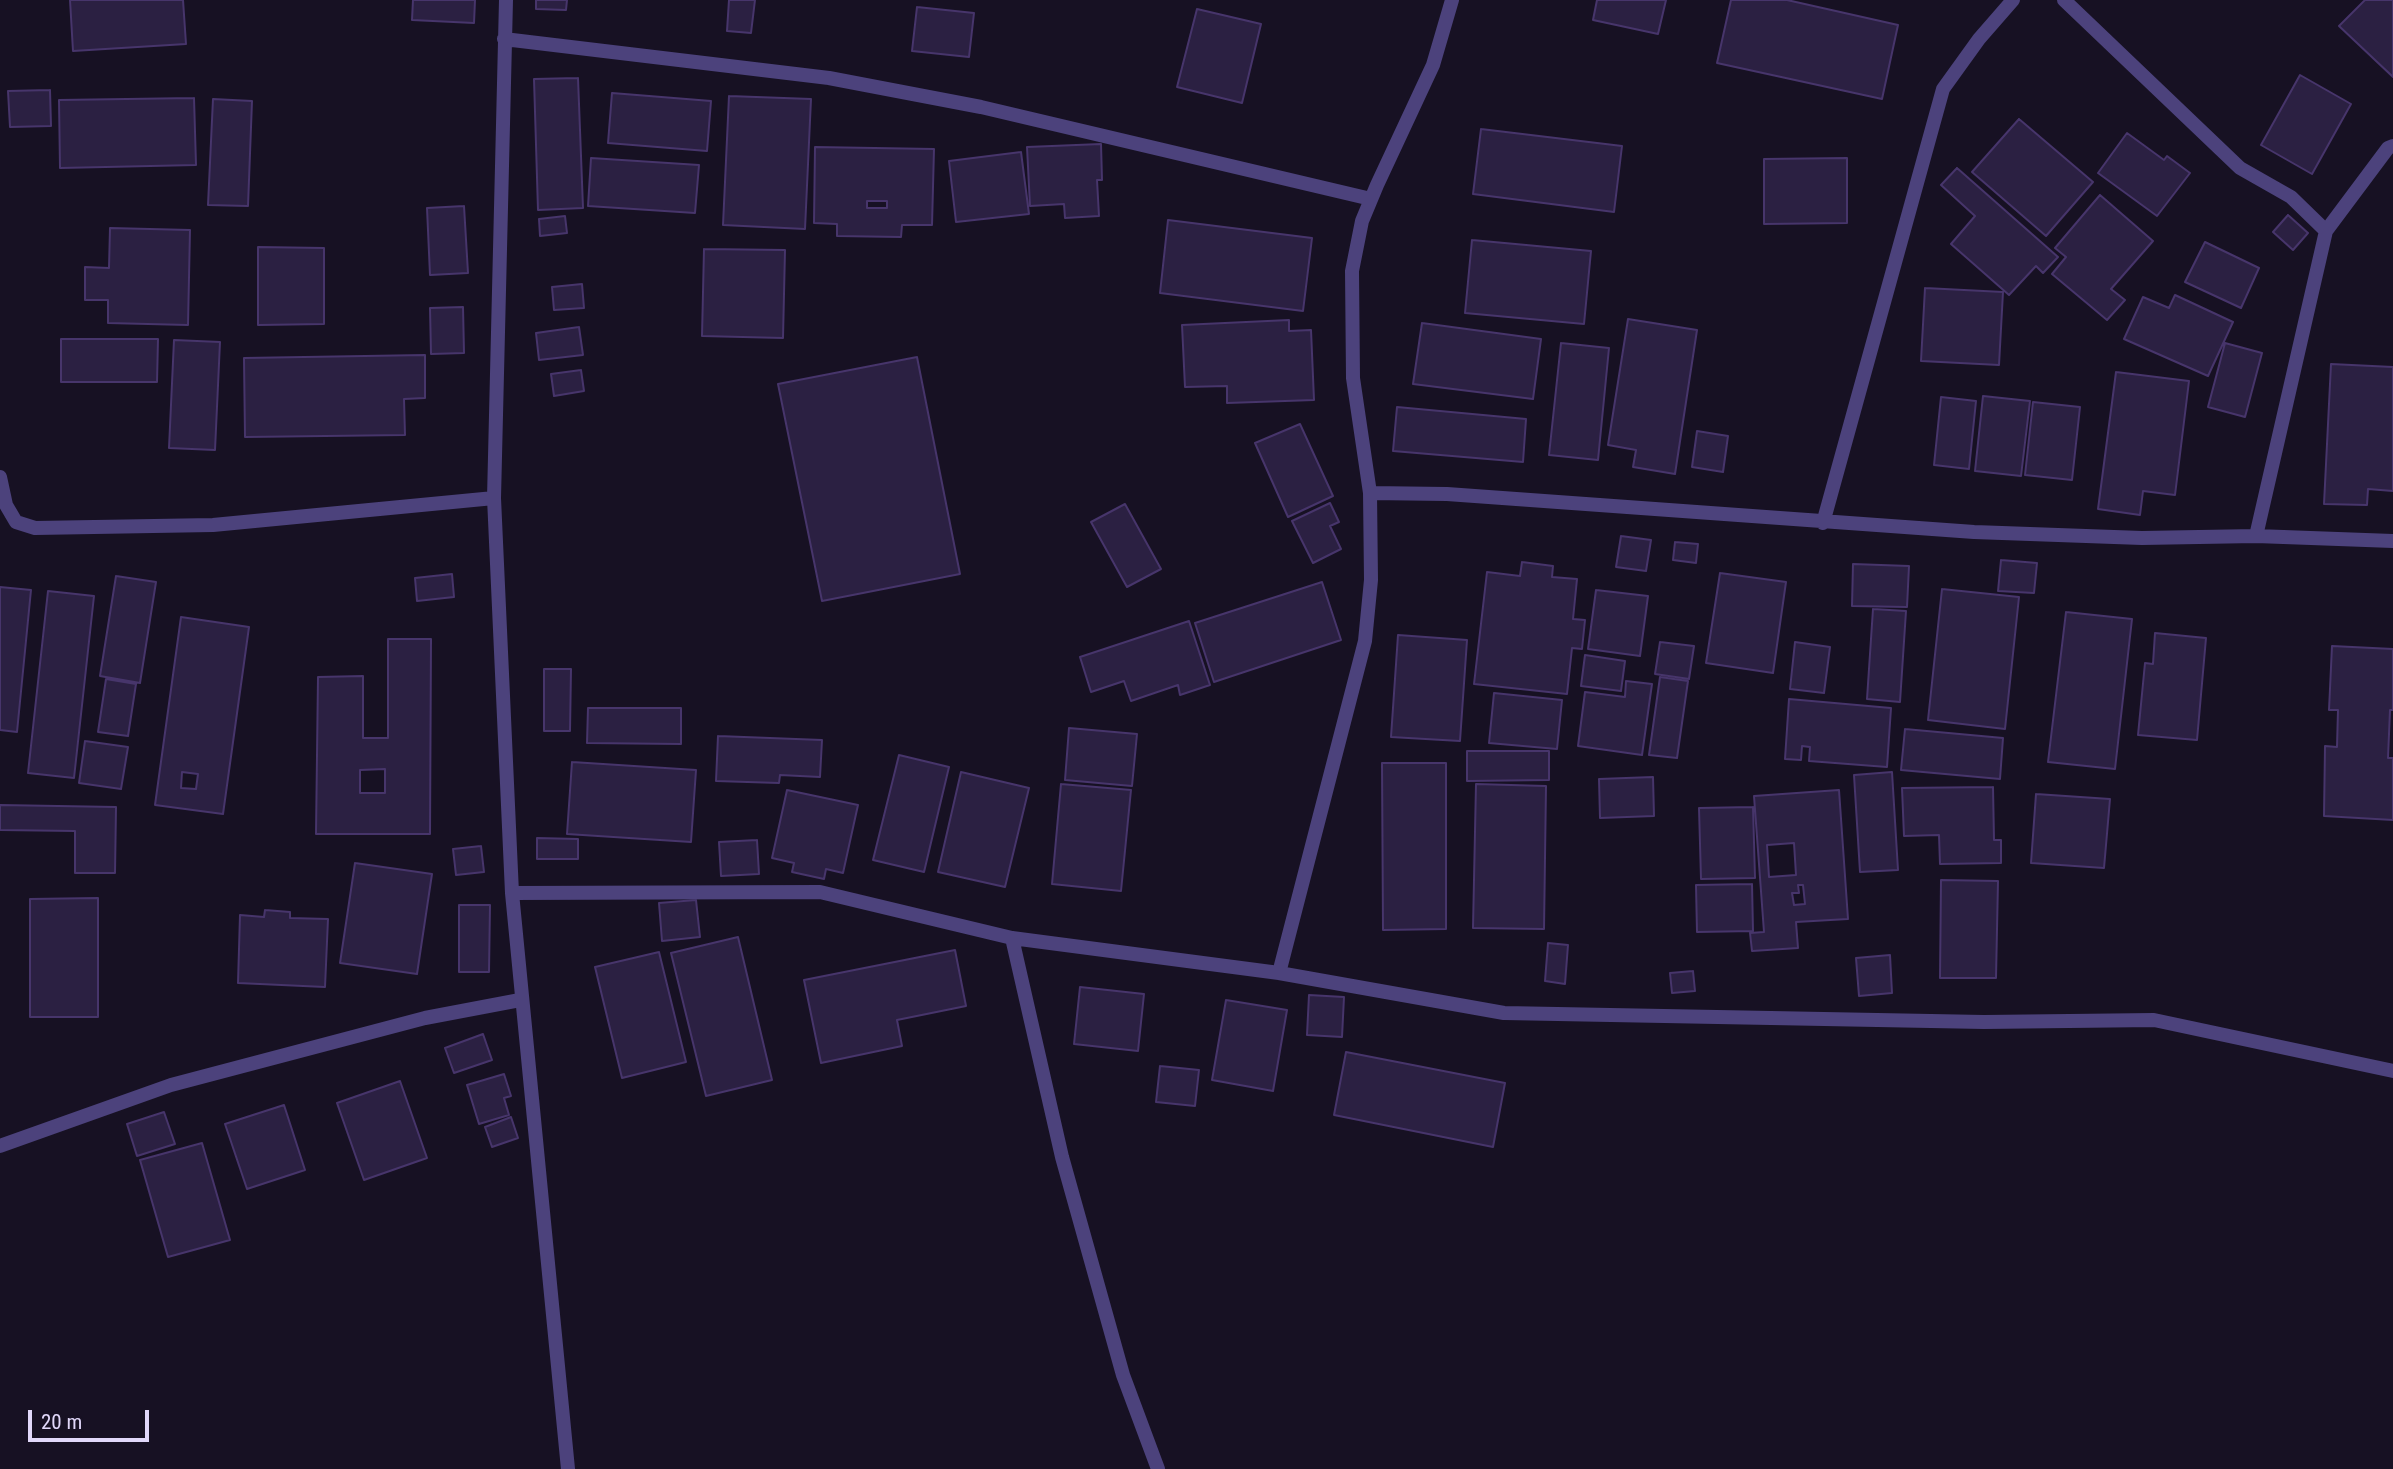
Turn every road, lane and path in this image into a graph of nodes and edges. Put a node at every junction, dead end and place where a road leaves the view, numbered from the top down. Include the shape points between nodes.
1 (506, 0) edge
2 (1452, 0) edge
3 (2013, 0) edge
4 (2064, 0) edge
5 (504, 39) junction
6 (2393, 146) edge
7 (1371, 199) junction
8 (2326, 232) junction
9 (0, 477) edge
10 (1370, 493) junction
11 (494, 498) junction
12 (1823, 523) junction
13 (2256, 536) junction
14 (2393, 541) edge
15 (512, 893) junction
16 (1012, 938) junction
17 (1279, 974) junction
18 (520, 1000) junction
19 (2393, 1071) edge
20 (0, 1146) edge
21 (568, 1469) edge
22 (1158, 1469) edge

1 - 5 street
2 - 7 street via 1433,65
3 - 12 street via 1943,89
4 - 8 street via 2240,168 2291,197
5 - 7 street via 842,80 981,107
5 - 11 street
6 - 8 street
7 - 10 street via 1352,271 1353,378
8 - 13 street
9 - 11 street via 6,505 16,522 35,528 213,525
10 - 12 street via 1447,494
10 - 17 street via 1371,580 1364,641
11 - 15 street
12 - 13 street via 2142,538
13 - 14 street
15 - 16 street via 820,892
15 - 18 street
16 - 17 street
16 - 22 street via 1062,1157 1123,1375
17 - 19 street via 1504,1013 1984,1022 2154,1020
18 - 20 street via 425,1018 171,1085
18 - 21 street

